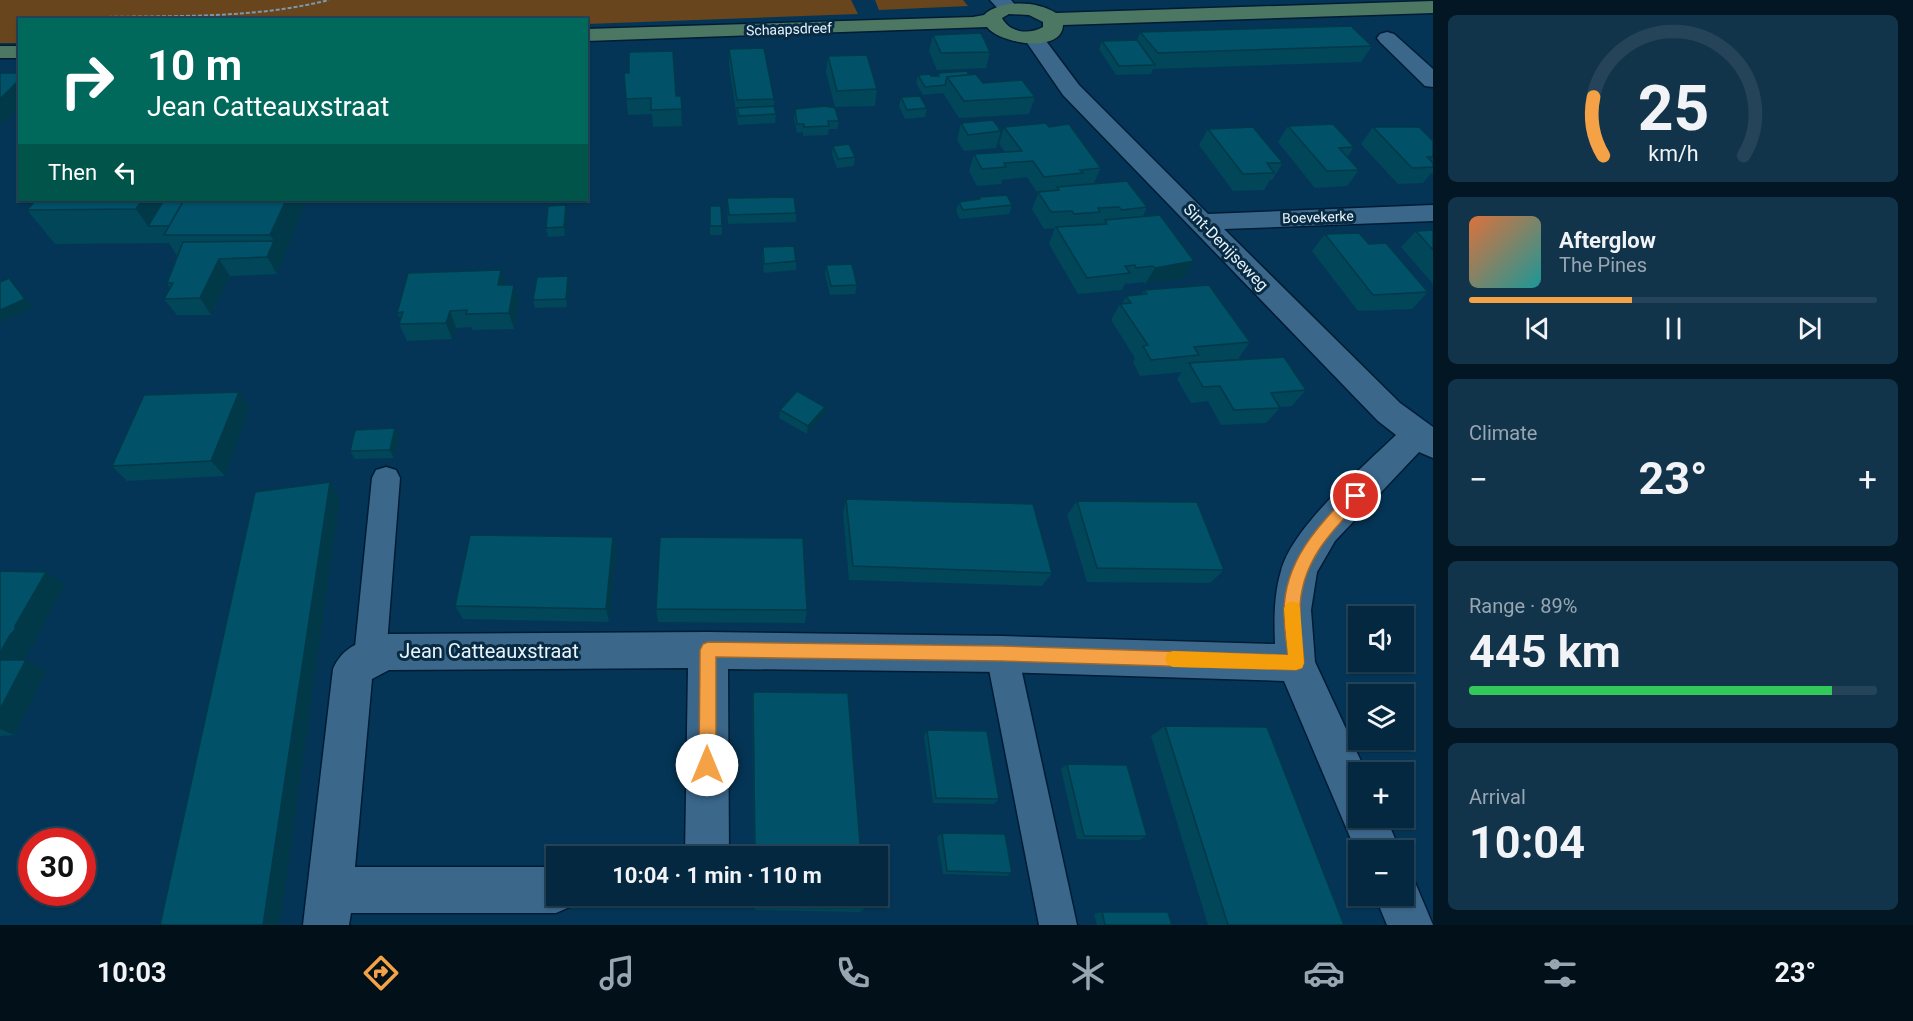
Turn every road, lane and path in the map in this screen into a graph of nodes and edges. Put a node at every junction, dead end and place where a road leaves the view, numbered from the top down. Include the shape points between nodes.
1 (329, 0) edge
2 (1004, 4) edge
3 (1417, 5) edge
4 (55, 18) edge
5 (1052, 19) junction
6 (992, 20) junction
7 (588, 35) edge
8 (1033, 37) junction
9 (1387, 38) dead end
10 (0, 52) edge
11 (18, 52) edge
12 (1433, 81) edge
13 (1433, 213) edge
14 (1202, 222) junction
15 (1425, 440) edge
16 (386, 478) dead end
17 (708, 650) junction
18 (1002, 654) junction
19 (370, 657) junction
20 (1296, 663) junction
21 (1348, 781) edge
22 (707, 846) edge
23 (546, 891) edge
24 (1402, 906) edge
25 (328, 908) edge
26 (1058, 925) edge
27 (1411, 925) edge

1 - 4 path via 233,13
2 - 5 street via 1031,9
2 - 6 street
3 - 5 street
5 - 8 street via 1051,32
6 - 7 street, Schaapsdreef
6 - 8 street via 1006,32
8 - 14 street, Sint-Denijseweg via 1071,90
9 - 12 street
10 - 11 street
13 - 14 street, Boevekerke
14 - 15 street, Sint-Denijseweg via 1389,412
15 - 20 street via 1323,530 1299,569 1292,610
16 - 19 lane
17 - 18 street, Jean Catteauxstraat
17 - 19 street, Jean Catteauxstraat via 389,652
17 - 22 street
18 - 20 street, Jean Catteauxstraat
18 - 26 lane
19 - 25 street via 353,669
20 - 21 street
23 - 25 street
24 - 27 street

